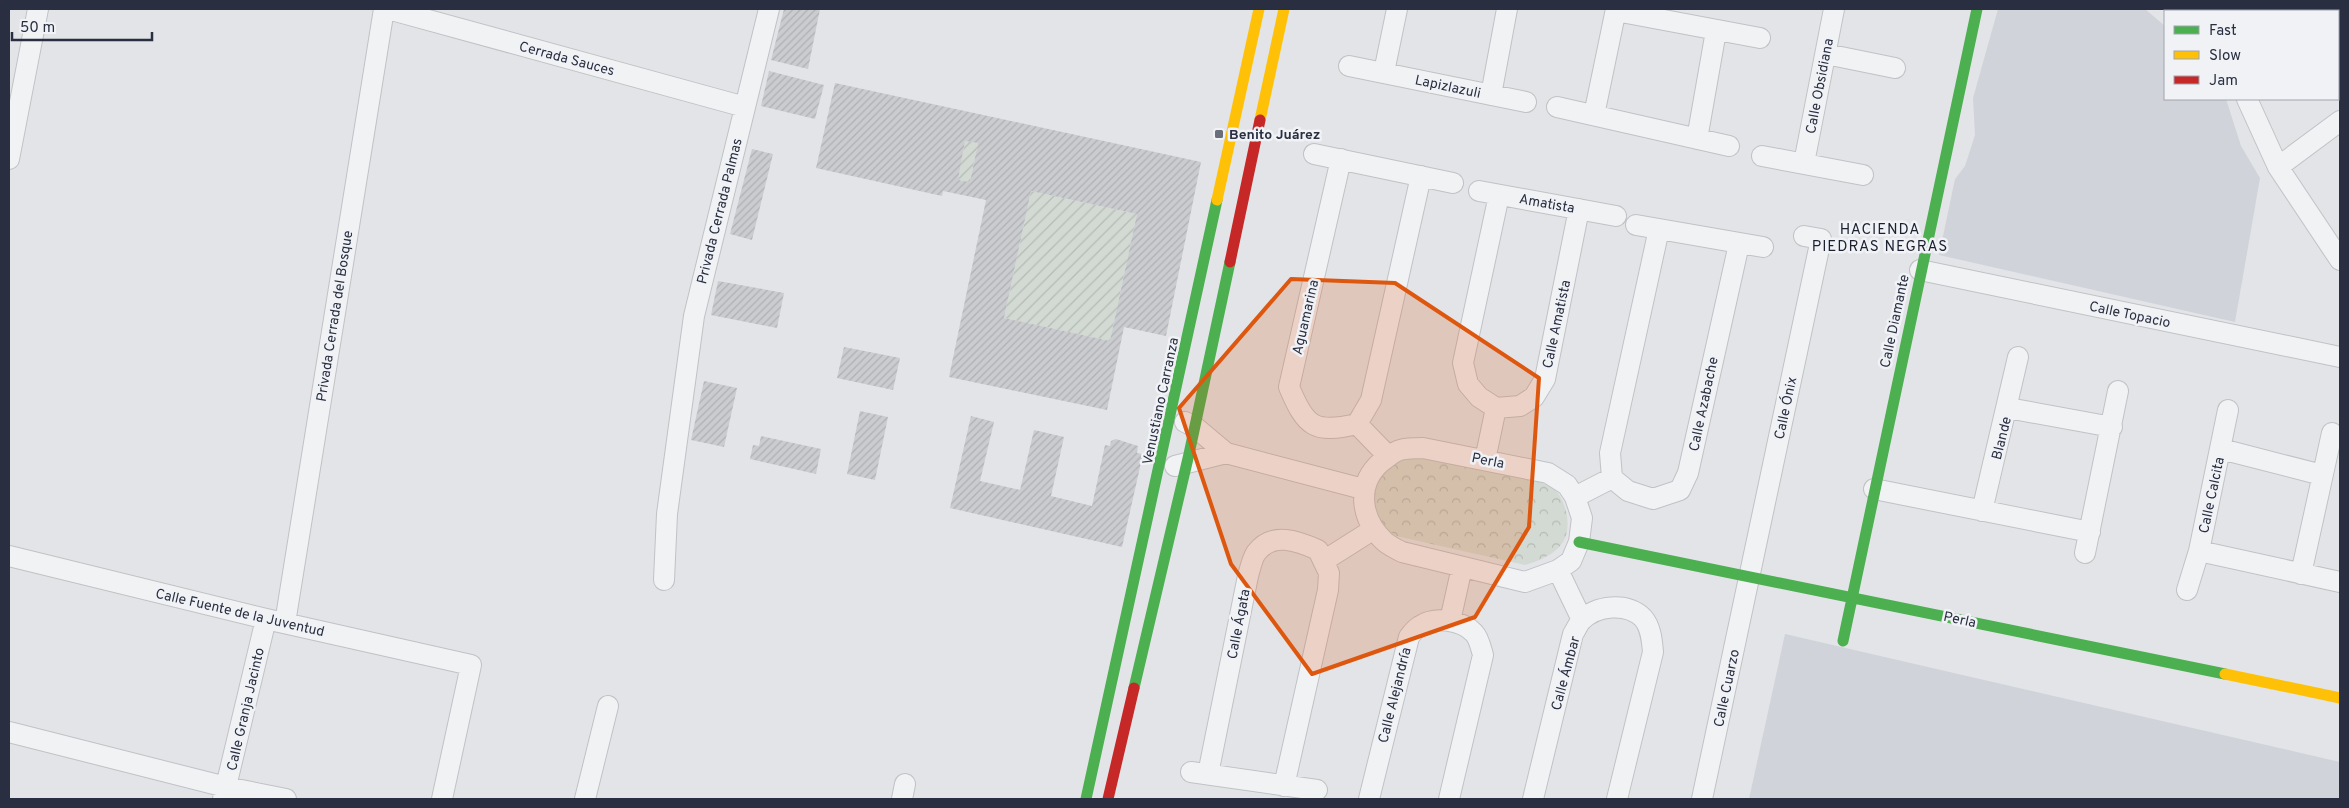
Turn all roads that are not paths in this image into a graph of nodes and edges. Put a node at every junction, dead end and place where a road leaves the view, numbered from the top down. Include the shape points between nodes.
1 (38, 9) edge
2 (384, 9) edge
3 (388, 9) edge
4 (769, 9) edge
5 (1259, 9) edge
6 (1284, 9) edge
7 (1397, 9) edge
8 (1507, 9) edge
9 (1834, 9) edge
10 (1977, 9) edge
11 (1616, 10) edge
12 (1716, 30) junction
13 (1760, 38) dead end
14 (1826, 54) junction
15 (1349, 66) dead end
16 (1895, 68) dead end
17 (1384, 72) junction
18 (1490, 95) junction
19 (2247, 100) edge
20 (1526, 102) dead end
21 (745, 107) junction
22 (1557, 107) dead end
23 (1594, 115) junction
24 (2340, 121) edge
25 (1697, 138) junction
26 (1729, 146) dead end
27 (1314, 154) dead end
28 (1762, 156) dead end
29 (9, 159) edge
30 (1341, 159) junction
31 (1804, 163) junction
32 (2278, 167) junction
33 (1863, 175) dead end
34 (1421, 176) junction
35 (1453, 183) dead end
36 (1479, 192) dead end
37 (1499, 195) junction
38 (1579, 208) junction
39 (1616, 216) dead end
40 (1636, 225) dead end
41 (1659, 229) junction
42 (1812, 237) dead end
43 (1739, 244) junction
44 (1763, 247) dead end
45 (2340, 260) edge
46 (1920, 270) junction
47 (2018, 357) dead end
48 (2340, 357) edge
49 (2118, 391) dead end
50 (1496, 408) junction
51 (2008, 408) junction
52 (2228, 410) dead end
53 (1172, 415) junction
54 (1357, 424) junction
55 (1195, 427) junction
56 (2112, 427) junction
57 (2332, 433) dead end
58 (2221, 448) junction
59 (1226, 452) junction
60 (1388, 456) junction
61 (1485, 460) junction
62 (1186, 464) junction
63 (1160, 469) junction
64 (2322, 475) junction
65 (1612, 478) junction
66 (1874, 488) junction
67 (1363, 489) junction
68 (1576, 497) junction
69 (1982, 511) junction
70 (1374, 529) junction
71 (2090, 532) junction
72 (1579, 542) junction
73 (2199, 551) junction
74 (2085, 553) dead end
75 (9, 556) edge
76 (1325, 560) junction
77 (1462, 567) junction
78 (1558, 570) junction
79 (2301, 574) junction
80 (1750, 577) junction
81 (664, 580) dead end
82 (2340, 582) edge
83 (2187, 590) dead end
84 (1852, 596) junction
85 (1582, 620) junction
86 (275, 621) junction
87 (1450, 621) junction
88 (1843, 641) dead end
89 (2340, 698) edge
90 (608, 706) dead end
91 (9, 732) edge
92 (1090, 784) junction
93 (1110, 786) junction
94 (1284, 786) junction
95 (1317, 790) dead end
96 (225, 793) edge
97 (286, 799) edge
98 (442, 799) edge
99 (585, 799) edge
100 (1086, 799) edge
101 (1108, 799) edge
102 (1369, 799) edge
103 (1449, 799) edge
104 (1534, 799) edge
105 (1617, 799) edge
106 (1702, 799) edge

1 - 29 street
2 - 86 street, Privada Cerrada del Bosque
3 - 21 street, Cerrada Sauces
4 - 21 street, Privada Cerrada Palmas
5 - 53 main road, Venustiano Carranza
6 - 55 main road
7 - 17 street
8 - 18 street, Lapizlazuli
9 - 14 street, Calle Obsidiana
10 - 46 main road, Calle Diamante
11 - 12 street
11 - 23 street
12 - 13 street
12 - 25 street
14 - 16 street
14 - 31 street, Calle Obsidiana
15 - 17 street, Lapizlazuli
17 - 18 street, Lapizlazuli
18 - 20 street
19 - 32 street
21 - 81 street, Privada Cerrada Palmas via 694,316 666,514
22 - 23 street
23 - 25 street
24 - 32 street
25 - 26 street
27 - 30 street
28 - 31 street
30 - 34 street
30 - 54 street, Aguamarina via 1289,387 1305,419 1324,429
31 - 33 street
32 - 45 street
34 - 35 street
34 - 54 street via 1371,400
36 - 37 street, Amatista
37 - 38 street, Amatista
37 - 50 street via 1463,363 1468,384 1479,397
38 - 39 street, Amatista
38 - 50 street, Calle Amatista via 1545,379 1534,397 1520,406
40 - 41 street
41 - 43 street
41 - 65 street via 1610,453
42 - 80 street, Calle Ónix
43 - 44 street
43 - 65 street, Calle Azabache via 1688,473 1680,490 1653,500 1628,491
46 - 48 street, Calle Topacio
46 - 66 main road, Calle Diamante
47 - 51 street
49 - 56 street
50 - 61 street
51 - 56 street, Blande
51 - 69 street, Blande
52 - 58 street
53 - 55 street
53 - 63 main road, Venustiano Carranza
54 - 60 street
55 - 59 street
55 - 62 main road
56 - 71 street
57 - 64 street
58 - 64 street, Calle Calcita
58 - 73 street, Calle Calcita
59 - 62 street
59 - 67 street
60 - 61 street, Perla via 1401,450 1423,448
60 - 67 street, Perla via 1371,471
61 - 68 street, Perla via 1548,472 1567,485
62 - 63 street
62 - 93 main road
63 - 92 main road, Venustiano Carranza
64 - 79 street
65 - 68 street
66 - 69 street
66 - 84 main road, Calle Diamante
67 - 70 street via 1366,511
68 - 72 street via 1582,518
69 - 71 street
70 - 76 street
70 - 77 street via 1386,543 1402,552
71 - 74 street
72 - 78 street via 1571,560
72 - 80 main road, Perla
73 - 79 street, Calle Calcita
73 - 83 street
75 - 86 street, Calle Fuente de la Juventud
76 - 94 street via 1329,572 1328,590
76 - 94 street, Calle Ágata via 1318,550 1284,539 1269,543 1256,553 1199,773
77 - 78 street via 1526,582
77 - 87 street
78 - 85 street
79 - 82 street, Calle Calcita
80 - 84 main road, Perla
80 - 106 street, Calle Cuarzo
84 - 88 main road, Calle Diamante
84 - 89 main road, Perla
85 - 104 street, Calle Ámbar via 1573,634
85 - 105 street, Calle Ámbar via 1607,606 1626,609 1642,618 1651,633 1653,652
86 - 96 street, Calle Granja Jacinto
86 - 98 street, Calle Fuente de la Juventud via 471,665
87 - 102 street, Calle Alejandría via 1431,621 1409,637
87 - 103 street, Calle Alejandría via 1465,625 1476,634 1483,654
90 - 99 street
91 - 96 street
92 - 93 main road
92 - 100 main road, Venustiano Carranza
93 - 101 main road
94 - 95 street
96 - 97 street

